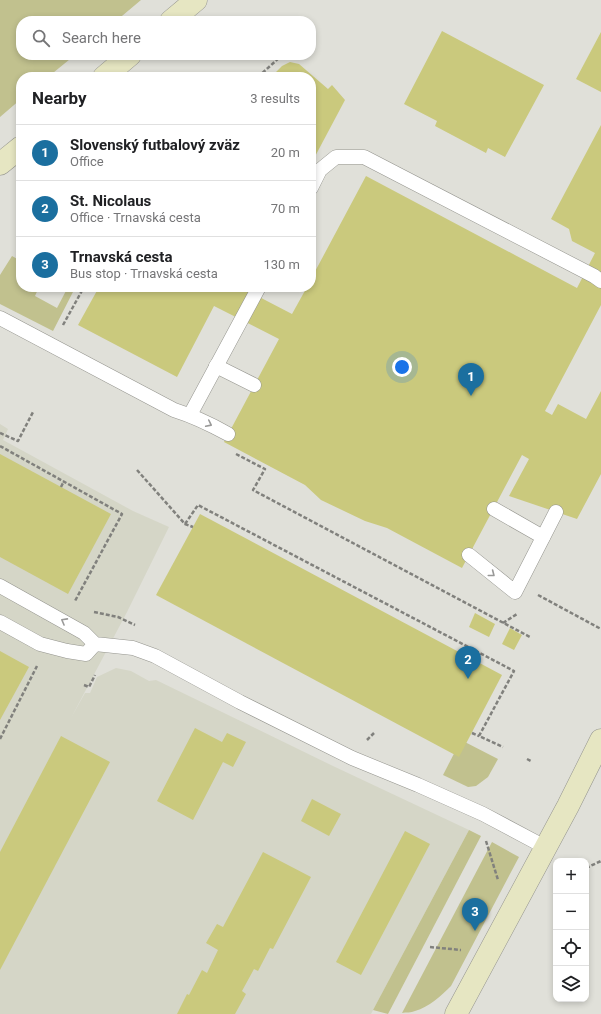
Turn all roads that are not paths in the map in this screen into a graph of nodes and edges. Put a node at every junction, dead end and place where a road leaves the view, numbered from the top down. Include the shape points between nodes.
1 (196, 0) edge
2 (177, 16) edge
3 (124, 60) edge
4 (110, 72) edge
5 (16, 151) edge
6 (0, 164) edge
7 (316, 178) edge
8 (601, 281) edge
9 (256, 292) edge
10 (0, 318) edge
11 (216, 366) junction
12 (254, 385) dead end
13 (190, 415) junction
14 (228, 434) dead end
15 (494, 508) dead end
16 (556, 512) dead end
17 (543, 536) junction
18 (469, 555) dead end
19 (0, 586) edge
20 (0, 622) edge
21 (90, 649) junction
22 (601, 740) edge
23 (545, 847) junction
24 (456, 1014) edge

1 - 2 main road
3 - 4 main road
5 - 6 main road
7 - 8 lane via 320,170 336,157 364,157
9 - 11 lane
10 - 13 lane via 174,410
11 - 12 lane
11 - 13 lane
13 -> 14 lane
15 - 17 lane
16 - 17 lane
18 -> 17 lane via 515,592
21 -> 19 lane via 84,633
20 - 21 lane via 40,644 67,651
21 - 23 lane via 133,648 154,656 352,758 483,814
22 - 23 main road
23 - 24 main road

